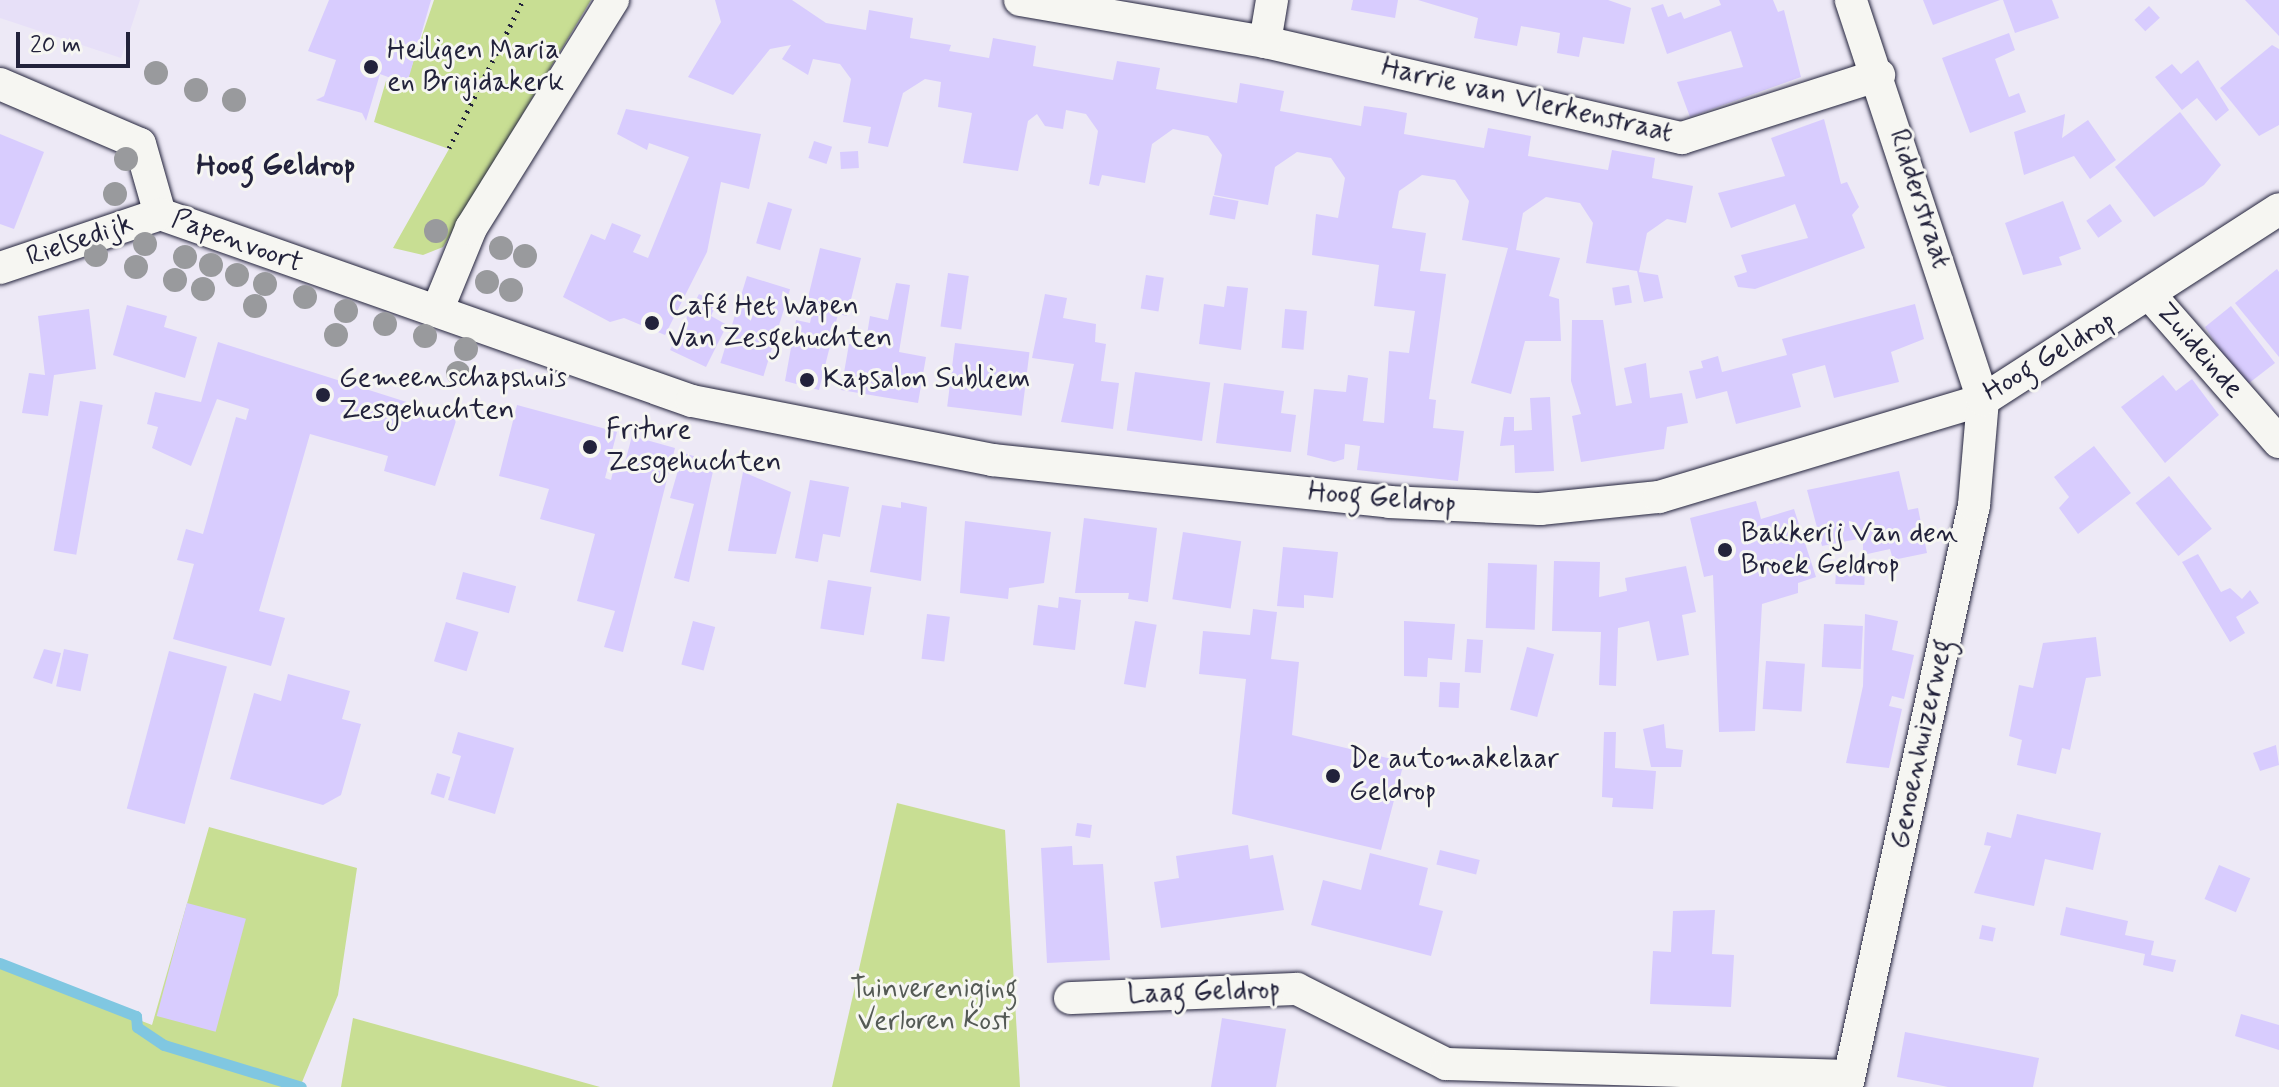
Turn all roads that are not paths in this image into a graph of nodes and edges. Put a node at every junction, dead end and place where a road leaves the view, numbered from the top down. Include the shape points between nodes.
1 (613, 0) edge
2 (1020, 0) edge
3 (1272, 0) edge
4 (1851, 0) edge
5 (1265, 42) junction
6 (1879, 75) junction
7 (0, 84) edge
8 (2279, 209) edge
9 (160, 214) junction
10 (0, 268) edge
11 (2151, 296) junction
12 (437, 311) junction
13 (1983, 400) junction
14 (2279, 442) edge
15 (1070, 998) dead end
16 (1848, 1081) edge

1 - 12 street via 471,228
2 - 5 street, Harrie van Vlerkenstraat
3 - 5 street
4 - 6 street, Ridderstraat
5 - 6 street, Harrie van Vlerkenstraat via 1682,138
6 - 13 street, Ridderstraat
7 - 9 street, Papenvoort via 140,144
8 - 11 street, Hoog Geldrop
9 - 10 street, Rielsedijk
9 - 12 street, Papenvoort
11 - 13 street, Hoog Geldrop
11 - 14 street, Zuideinde
12 - 13 street, Hoog Geldrop via 692,401 992,460 1389,502 1540,509 1659,497
13 - 16 street, Genoenhuizerweg via 1974,505
15 - 16 street, Laag Geldrop via 1297,989 1446,1064

